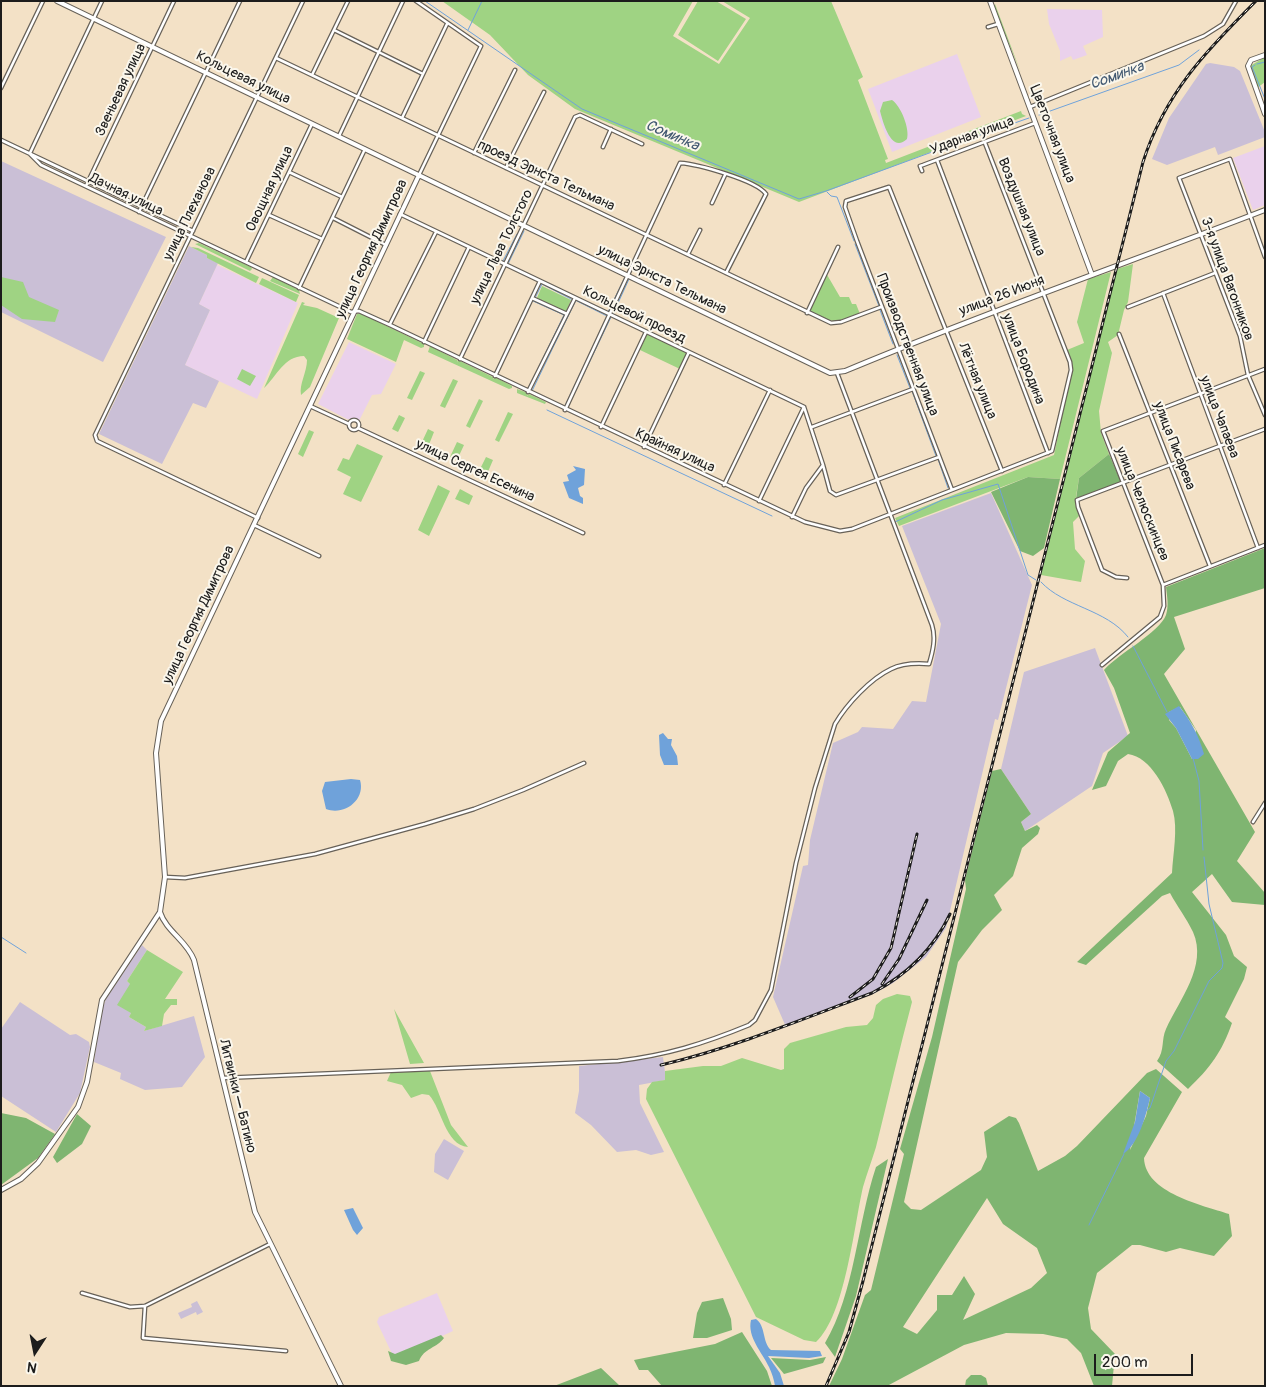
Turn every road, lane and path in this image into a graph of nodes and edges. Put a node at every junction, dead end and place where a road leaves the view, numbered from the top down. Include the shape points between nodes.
1 (43, 1) edge
2 (56, 1) edge
3 (102, 1) edge
4 (174, 1) edge
5 (240, 1) edge
6 (303, 1) edge
7 (348, 1) edge
8 (402, 1) edge
9 (416, 1) edge
10 (990, 1) edge
11 (1236, 1) edge
12 (94, 20) junction
13 (447, 24) junction
14 (998, 24) junction
15 (988, 27) dead end
16 (334, 30) junction
17 (152, 47) junction
18 (379, 52) junction
19 (1265, 55) edge
20 (276, 58) junction
21 (515, 70) dead end
22 (206, 73) junction
23 (423, 74) junction
24 (312, 76) junction
25 (1, 88) edge
26 (544, 92) dead end
27 (357, 97) junction
28 (257, 98) junction
29 (1030, 107) junction
30 (1265, 114) edge
31 (402, 118) junction
32 (1036, 122) junction
33 (312, 124) junction
34 (611, 130) junction
35 (438, 135) junction
36 (339, 136) junction
37 (1, 140) edge
38 (985, 143) junction
39 (642, 144) dead end
40 (603, 147) dead end
41 (365, 149) junction
42 (474, 153) junction
43 (30, 154) junction
44 (936, 160) junction
45 (506, 168) junction
46 (922, 171) dead end
47 (289, 172) junction
48 (419, 175) junction
49 (725, 175) junction
50 (89, 182) junction
51 (86, 186) junction
52 (542, 186) junction
53 (343, 197) junction
54 (712, 203) dead end
55 (141, 207) junction
56 (845, 207) joint
57 (1265, 210) edge
58 (139, 212) junction
59 (400, 214) junction
60 (269, 215) junction
61 (1249, 216) junction
62 (333, 218) junction
63 (524, 225) junction
64 (700, 230) dead end
65 (192, 231) junction
66 (436, 232) junction
67 (647, 235) junction
68 (1201, 235) junction
69 (190, 236) junction
70 (322, 240) junction
71 (386, 245) junction
72 (469, 248) junction
73 (838, 248) dead end
74 (688, 254) junction
75 (1265, 257) edge
76 (246, 262) junction
77 (504, 264) junction
78 (726, 273) junction
79 (1215, 273) junction
80 (1092, 274) junction
81 (628, 276) junction
82 (540, 281) junction
83 (299, 288) junction
84 (1043, 292) junction
85 (1163, 293) junction
86 (532, 298) junction
87 (575, 298) junction
88 (882, 307) junction
89 (1128, 307) dead end
90 (355, 311) junction
91 (994, 311) junction
92 (807, 312) junction
93 (567, 314) junction
94 (610, 314) junction
95 (390, 325) junction
96 (946, 330) junction
97 (646, 332) junction
98 (1119, 334) dead end
99 (424, 342) junction
100 (898, 349) junction
101 (689, 352) junction
102 (460, 359) junction
103 (1265, 368) edge
104 (837, 373) junction
105 (1248, 375) junction
106 (495, 376) junction
107 (913, 389) junction
108 (770, 390) junction
109 (528, 392) junction
110 (1199, 393) junction
111 (310, 406) junction
112 (804, 407) junction
113 (565, 410) junction
114 (851, 412) junction
115 (1151, 412) junction
116 (1265, 415) edge
117 (349, 424) junction
118 (601, 427) junction
119 (812, 427) junction
120 (358, 428) junction
121 (1265, 429) edge
122 (644, 447) junction
123 (1220, 447) junction
124 (1052, 451) joint
125 (1048, 453) junction
126 (939, 457) junction
127 (823, 465) junction
128 (1171, 465) junction
129 (1002, 471) junction
130 (877, 480) junction
131 (1122, 483) junction
132 (724, 485) junction
133 (952, 491) junction
134 (758, 501) junction
135 (889, 513) junction
136 (792, 516) junction
137 (258, 518) junction
138 (254, 525) junction
139 (584, 533) dead end
140 (1265, 545) edge
141 (1258, 548) junction
142 (319, 556) dead end
143 (1210, 566) junction
144 (1127, 578) dead end
145 (1164, 585) junction
146 (1102, 665) dead end
147 (584, 763) dead end
148 (1265, 803) edge
149 (1253, 822) dead end
150 (166, 877) junction
151 (160, 912) junction
152 (222, 1078) junction
153 (1, 1190) edge
154 (270, 1244) junction
155 (82, 1293) dead end
156 (145, 1306) junction
157 (286, 1352) dead end
158 (341, 1386) edge

1 - 25 street
2 - 12 street, Кольцевая улица
3 - 12 street
4 - 17 street, Звеньевая улица
5 - 22 street
6 - 20 street, улица Плеханова
7 - 16 street
8 - 18 street
9 - 13 street
10 - 14 street, Цветочная улица
11 - 29 street via 1223,24 1204,36
12 - 17 street, Кольцевая улица
12 - 43 street
13 - 23 street
13 - 35 street, улица Георгия Димитрова via 481,46
14 - 15 street
14 - 29 street, Цветочная улица
16 - 18 street
16 - 24 street
17 - 22 street, Кольцевая улица
17 - 50 street, Звеньевая улица
18 - 23 street
18 - 27 street
19 - 30 street via 1249,63 1248,69
20 - 24 street, проезд Эрнста Тельмана
20 - 28 street, улица Плеханова
21 - 42 street
22 - 28 street, Кольцевая улица
22 - 55 street
23 - 31 street
24 - 27 street, проезд Эрнста Тельмана
26 - 45 street
27 - 31 street, проезд Эрнста Тельмана
27 - 36 street
28 - 33 street, Кольцевая улица
28 - 65 street, улица Плеханова
29 - 32 street, Цветочная улица
31 - 35 street, проезд Эрнста Тельмана
32 - 38 street, Ударная улица
32 - 80 street, Цветочная улица
33 - 36 street, Кольцевая улица
33 - 47 street, Овощная улица
34 - 39 street
34 - 40 street
34 - 52 street, улица Льва Толстого via 580,115 575,117
35 - 42 street, проезд Эрнста Тельмана
35 - 48 street, улица Георгия Димитрова
36 - 41 street, Кольцевая улица
37 - 43 street, Дачная улица
38 - 44 street, Ударная улица
38 - 84 street, Воздушная улица
41 - 48 street, Кольцевая улица
41 - 53 street
42 - 45 street, проезд Эрнста Тельмана
43 - 50 street, Дачная улица
43 - 51 street, Дачная улица via 41,165
44 - 46 street, Ударная улица via 920,166
44 - 91 street, улица Бородина
45 - 52 street, проезд Эрнста Тельмана
47 - 53 street
47 - 60 street, Овощная улица
48 - 59 street, улица Георгия Димитрова
48 - 63 street, улица Эрнста Тельмана
49 - 54 street
49 - 67 street via 680,163
49 - 78 street via 761,188 766,194
50 - 51 street, Звеньевая улица
50 - 55 street, Дачная улица
51 - 58 street, Дачная улица
52 - 63 street, улица Льва Толстого
52 - 67 street, проезд Эрнста Тельмана
53 - 62 street
55 - 58 street
55 - 65 street, Дачная улица
56 - 88 street, Производственная улица
56 - 96 street, Лётная улица via 846,201 888,187
57 - 61 street, улица 26 Июня
58 - 69 street, Дачная улица
59 - 66 street, Кольцевой проезд
59 - 71 street, улица Георгия Димитрова
60 - 70 street
60 - 76 street, Овощная улица
61 - 68 street, улица 26 Июня
61 - 68 street, 3-я улица Вагонников via 1230,159 1179,178
61 - 75 street
62 - 70 street
62 - 71 street
63 - 77 street, улица Льва Толстого
63 - 81 street, улица Эрнста Тельмана
64 - 74 street
65 - 69 street, улица Плеханова
66 - 72 street, Кольцевой проезд
66 - 95 street
67 - 74 street, проезд Эрнста Тельмана
67 - 81 street
68 - 79 street, 3-я улица Вагонников
68 - 80 street, улица 26 Июня
69 - 76 street, Дачная улица
69 - 137 street, улица Плеханова via 95,435 97,440
70 - 83 street
71 - 90 street, улица Георгия Димитрова
72 - 77 street, Кольцевой проезд
72 - 99 street
73 - 92 street
74 - 78 street, проезд Эрнста Тельмана
76 - 83 street, Дачная улица
77 - 82 street, Кольцевой проезд
77 - 102 street, улица Льва Толстого
78 - 92 street, проезд Эрнста Тельмана
79 - 85 street
79 - 105 street, 3-я улица Вагонников via 1240,336
80 - 84 street, улица 26 Июня
81 - 94 street
81 - 104 street, улица Эрнста Тельмана via 822,370
82 - 86 street
82 - 87 street, Кольцевой проезд
83 - 90 street, Крайняя улица
84 - 91 street, улица 26 Июня
84 - 124 street, Воздушная улица via 1071,370
85 - 89 street
85 - 110 street, улица Чапаева
86 - 93 street
86 - 106 street
87 - 93 street
87 - 94 street, Кольцевой проезд
88 - 92 street, проезд Эрнста Тельмана via 836,324
88 - 100 street, Производственная улица
90 - 95 street, Крайняя улица
90 - 111 street, улица Георгия Димитрова
91 - 96 street, улица 26 Июня
91 - 125 street, улица Бородина
93 - 109 street
94 - 97 street, Кольцевой проезд
94 - 113 street
95 - 99 street, Крайняя улица
96 - 100 street, улица 26 Июня
96 - 129 street, Лётная улица
97 - 101 street, Кольцевой проезд
97 - 118 street
98 - 115 street, улица Писарева
99 - 102 street, Крайняя улица
100 - 104 street
100 - 107 street, Производственная улица
101 - 108 street, Кольцевой проезд
101 - 122 street
102 - 106 street, Крайняя улица
103 - 105 street
104 - 114 street
105 - 110 street
105 - 116 street, 3-я улица Вагонников
106 - 109 street, Крайняя улица
107 - 114 street
107 - 126 street, Производственная улица
108 - 112 street, Кольцевой проезд
108 - 132 street
109 - 113 street, Крайняя улица
110 - 115 street
110 - 123 street, улица Чапаева
111 - 117 street, улица Сергея Есенина
111 - 137 street, улица Георгия Димитрова
112 - 119 street
112 - 134 street
113 - 118 street, Крайняя улица
114 - 119 street
114 - 130 street
115 - 128 street, улица Писарева
115 - 131 street, улица Челюскинцев via 1103,431
117 - 120 street, улица Сергея Есенина via 352,430
117 - 120 street, улица Сергея Есенина via 356,420
118 - 122 street, Крайняя улица
119 - 127 street
120 - 139 street, улица Сергея Есенина
121 - 123 street
122 - 132 street, Крайняя улица
123 - 128 street
123 - 141 street, улица Чапаева
124 - 125 street, Крайняя улица
125 - 129 street, Крайняя улица
126 - 130 street
126 - 133 street, Производственная улица
127 - 130 street via 833,494 839,495
127 - 136 street via 806,488
128 - 131 street
128 - 143 street, улица Писарева
129 - 133 street, Крайняя улица
130 - 135 street
131 - 144 street via 1077,500 1102,570
131 - 145 street, улица Челюскинцев
132 - 134 street, Крайняя улица
133 - 135 street, Крайняя улица
134 - 136 street, Крайняя улица
135 - 136 street, Крайняя улица via 845,530
135 - 152 street via 934,634 929,664 904,664 890,669 872,683 835,724 796,864 772,990 755,1020 688,1049 618,1061
137 - 138 street, улица Георгия Димитрова
138 - 142 street
138 - 150 street, улица Георгия Димитрова via 159,729 156,753
140 - 141 street
141 - 143 street
143 - 145 street
145 - 146 street via 1164,606 1157,621
147 - 150 street via 474,809 315,854 191,877
148 - 149 street
150 - 151 street, улица Георгия Димитрова
151 - 152 street, Литвинки — Батино via 192,956
151 - 153 street, улица Георгия Димитрова via 102,1000 87,1082 76,1110 35,1166 21,1179
152 - 154 street, Литвинки — Батино via 252,1204
154 - 156 street
154 - 158 street, Литвинки — Батино
155 - 156 street via 130,1307
156 - 157 street via 143,1338

